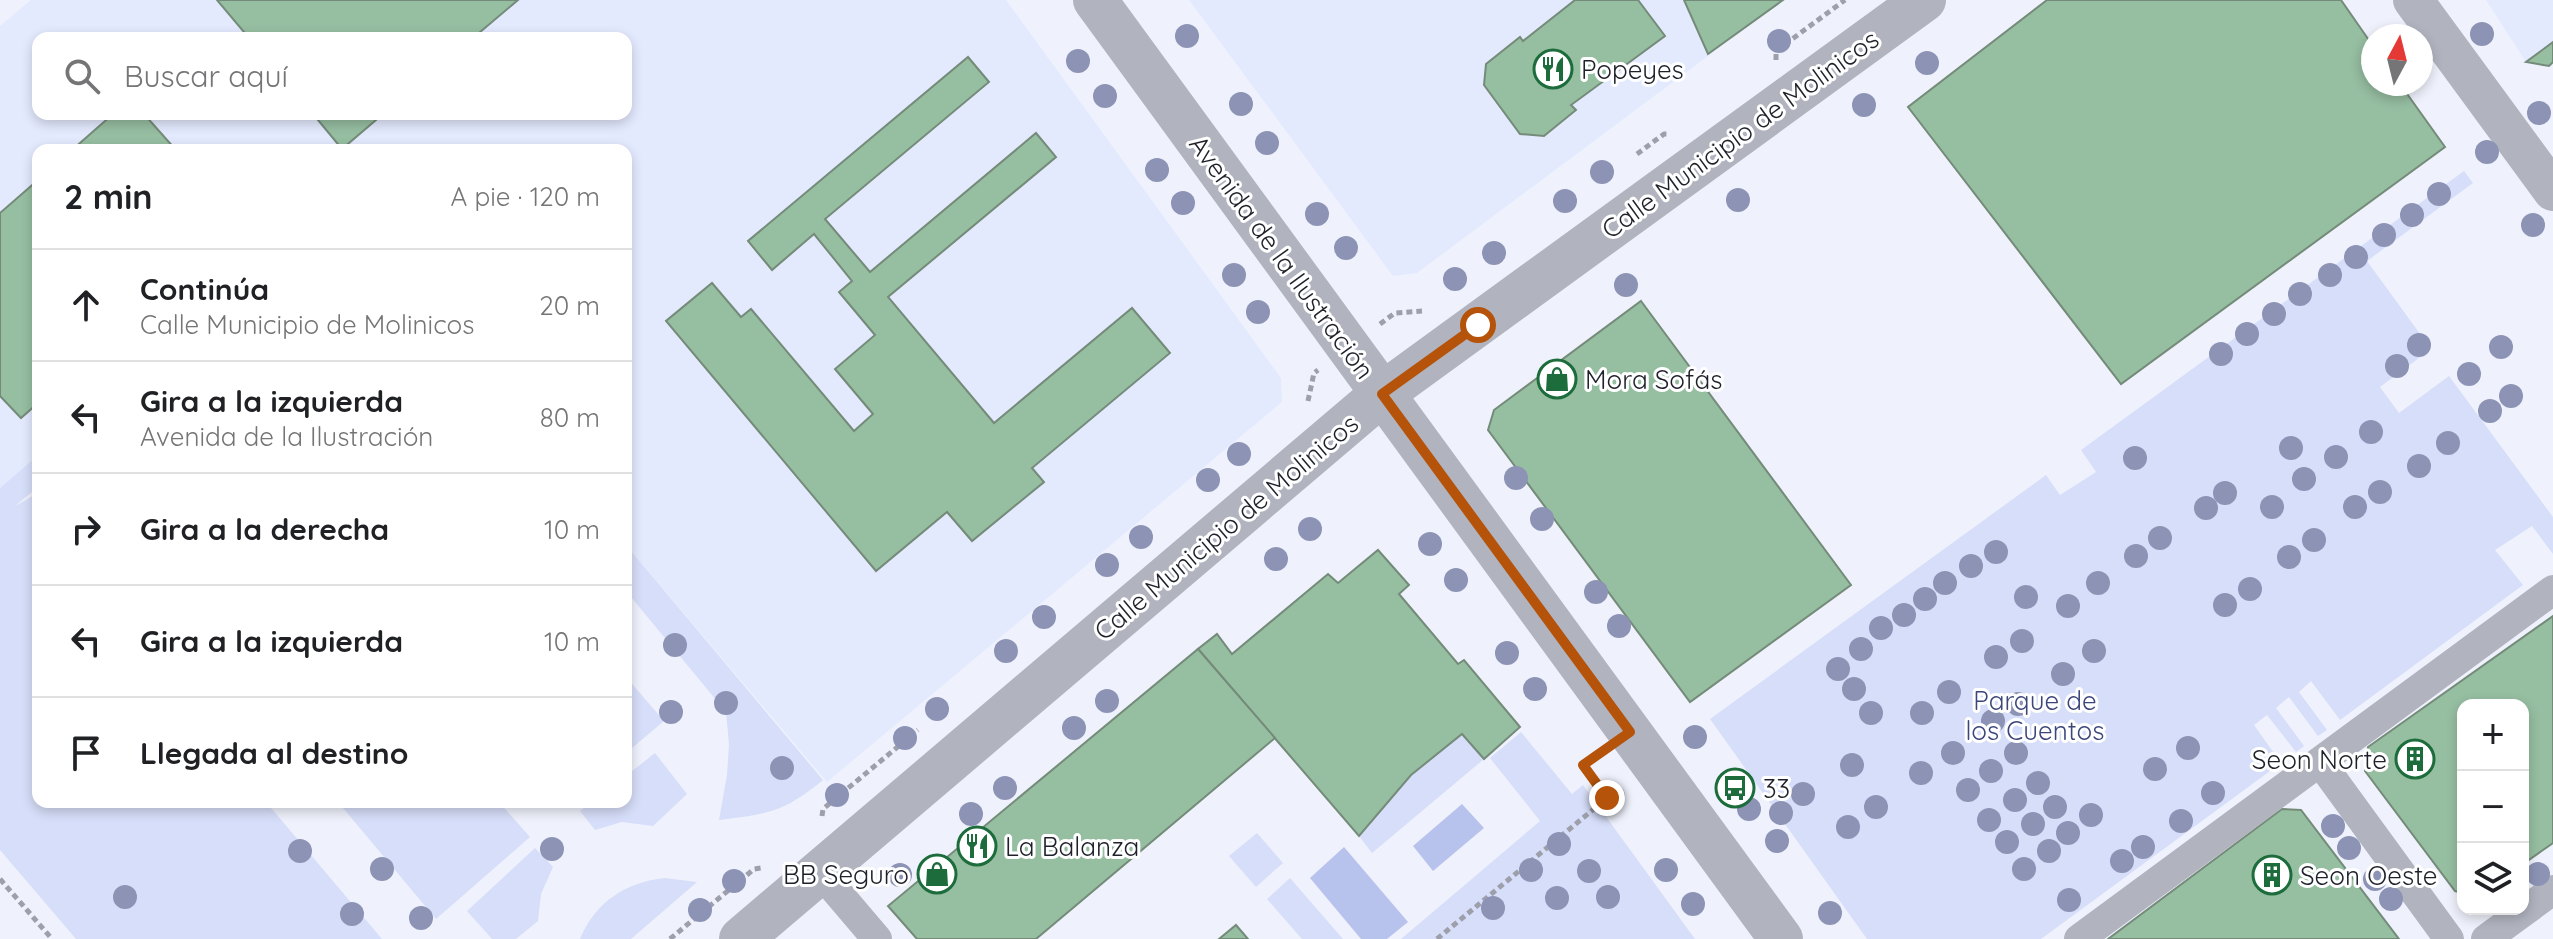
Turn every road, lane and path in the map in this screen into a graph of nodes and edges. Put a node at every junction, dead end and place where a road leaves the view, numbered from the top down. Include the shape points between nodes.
1 (1095, 0) edge
2 (1924, 0) edge
3 (2413, 0) edge
4 (2553, 191) edge
5 (1382, 394) junction
6 (2553, 590) edge
7 (1630, 732) junction
8 (2320, 762) junction
9 (820, 872) junction
10 (0, 879) edge
11 (2553, 890) edge
12 (52, 939) edge
13 (741, 939) edge
14 (877, 939) edge
15 (1437, 939) edge
16 (1781, 939) edge
17 (2079, 939) edge
18 (2449, 939) edge
19 (2486, 939) edge

1 - 5 street, Avenida de la Ilustración
2 - 5 street, Calle Municipio de Molinicos
3 - 4 street
5 - 7 street, Avenida de la Ilustración
5 - 9 street, Calle Municipio de Molinicos
6 - 8 street
7 - 15 path via 1583,765 1607,798
7 - 16 street, Avenida de la Ilustración
8 - 17 street
8 - 18 street
9 - 13 street, Calle Municipio de Molinicos
9 - 14 street
10 - 12 path
11 - 19 street

